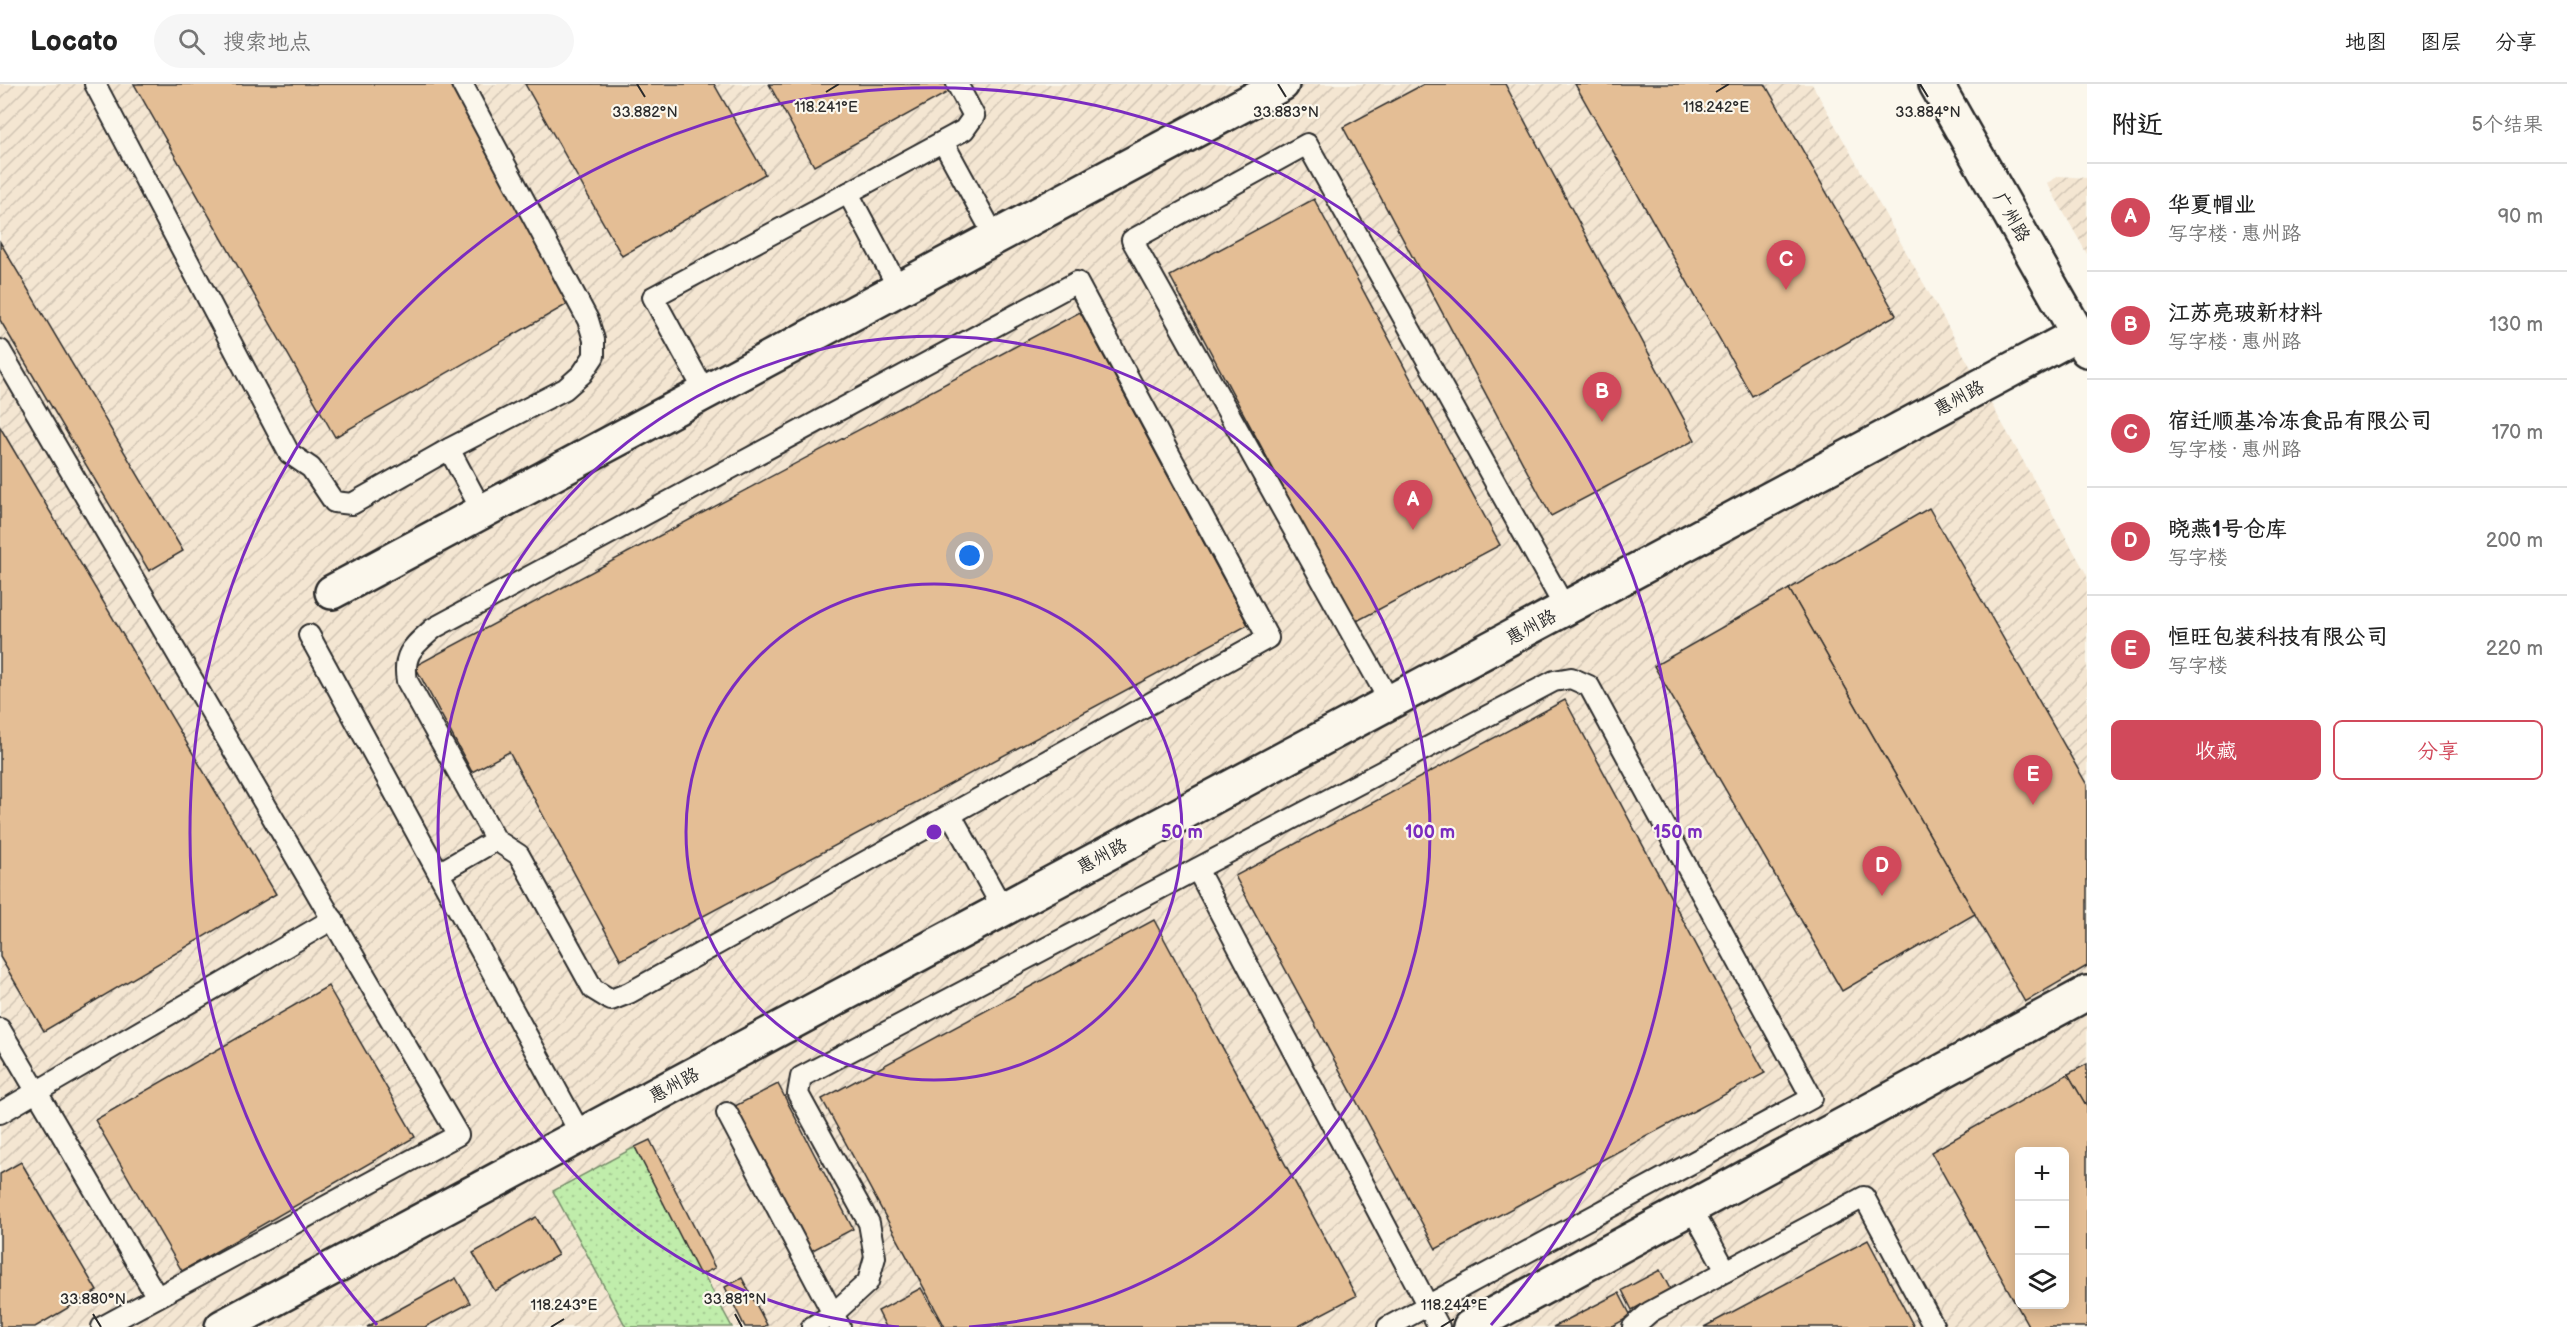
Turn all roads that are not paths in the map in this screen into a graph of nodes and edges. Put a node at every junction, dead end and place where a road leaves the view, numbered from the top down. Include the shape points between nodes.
1 (95, 84) edge
2 (462, 84) edge
3 (957, 84) edge
4 (1282, 84) edge
5 (1936, 84) edge
6 (944, 141) junction
7 (848, 193) junction
8 (995, 237) junction
9 (899, 289) junction
10 (2084, 338) edge
11 (0, 350) edge
12 (705, 392) junction
13 (448, 448) junction
14 (482, 511) junction
15 (332, 592) dead end
16 (1565, 608) junction
17 (309, 635) dead end
18 (1390, 702) junction
19 (951, 814) junction
20 (496, 840) junction
21 (1197, 869) junction
22 (439, 873) junction
23 (1003, 909) junction
24 (333, 919) junction
25 (2087, 993) edge
26 (0, 1029) edge
27 (37, 1091) junction
28 (0, 1113) edge
29 (727, 1113) dead end
30 (581, 1135) junction
31 (1691, 1207) junction
32 (1726, 1271) junction
33 (157, 1297) junction
34 (1428, 1306) junction
35 (837, 1320) edge
36 (102, 1327) edge
37 (222, 1327) edge
38 (812, 1327) edge
39 (1389, 1327) edge
40 (1439, 1327) edge
41 (1470, 1327) edge
42 (1633, 1327) edge
43 (1934, 1327) edge

1 - 13 lane via 289,453 311,468 334,502 352,504
2 - 13 lane via 588,320 594,356 565,389
3 - 6 lane via 974,116 964,130
4 - 8 street
5 - 10 street, 广州路
6 - 7 lane
6 - 8 lane
7 - 9 lane
7 - 12 lane via 653,297
8 - 9 street
9 - 12 street
10 - 16 street, 惠州路
11 - 24 lane
12 - 14 street
13 - 14 lane
14 - 15 street
16 - 18 street, 惠州路
16 - 18 lane via 1307,144 1132,240
17 - 22 lane
18 - 23 street, 惠州路
19 - 20 lane via 611,1000 593,989 519,855
19 - 20 lane via 1268,638 1077,282 434,628 413,648 404,664 407,681
19 - 23 lane
20 - 22 lane
21 - 34 lane
21 - 34 lane via 1554,681 1571,678 1589,686 1812,1098
21 - 35 lane via 801,1077 798,1094 869,1223 874,1257 868,1282
22 - 30 lane
23 - 30 street, 惠州路
24 - 27 lane
24 - 33 lane via 458,1135
25 - 31 street
26 - 27 lane
27 - 28 lane
27 - 33 lane
29 - 35 lane
30 - 37 street, 惠州路
31 - 32 lane
31 - 41 street
32 - 42 lane via 1650,1312
32 - 43 lane via 1864,1197
33 - 36 lane
34 - 39 lane
34 - 40 lane
35 - 38 lane

